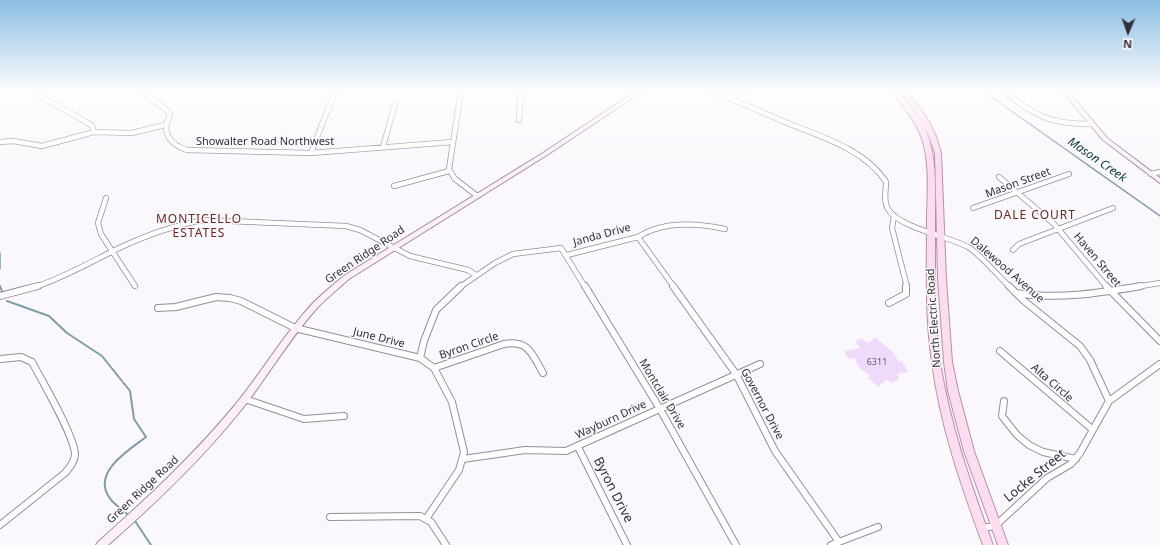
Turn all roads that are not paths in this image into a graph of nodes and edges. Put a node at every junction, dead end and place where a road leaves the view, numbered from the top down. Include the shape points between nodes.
1 (76, 116) edge
2 (170, 116) edge
3 (325, 116) edge
4 (391, 116) edge
5 (457, 116) edge
6 (519, 116) edge
7 (602, 116) edge
8 (772, 116) edge
9 (914, 116) edge
10 (923, 116) edge
11 (1042, 116) edge
12 (1085, 116) edge
13 (519, 120) dead end
14 (1091, 124) junction
15 (165, 125) junction
16 (94, 132) junction
17 (0, 142) edge
18 (453, 142) junction
19 (383, 147) junction
20 (311, 153) junction
21 (449, 170) junction
22 (1160, 172) edge
23 (1069, 174) dead end
24 (1151, 174) junction
25 (999, 178) dead end
26 (1160, 181) edge
27 (394, 186) dead end
28 (1017, 193) junction
29 (476, 195) junction
30 (106, 198) dead end
31 (973, 208) dead end
32 (1113, 208) dead end
33 (894, 216) junction
34 (725, 229) dead end
35 (1058, 229) junction
36 (931, 232) junction
37 (638, 236) junction
38 (941, 236) junction
39 (395, 247) junction
40 (1013, 250) dead end
41 (112, 251) junction
42 (567, 255) junction
43 (476, 275) junction
44 (1160, 283) edge
45 (135, 286) dead end
46 (1109, 290) junction
47 (1016, 293) junction
48 (0, 296) edge
49 (889, 303) dead end
50 (158, 308) dead end
51 (295, 328) junction
52 (1160, 341) edge
53 (1000, 351) dead end
54 (420, 358) junction
55 (0, 359) edge
56 (760, 364) dead end
57 (1160, 364) edge
58 (434, 368) junction
59 (542, 373) dead end
60 (736, 374) junction
61 (245, 399) junction
62 (1004, 401) dead end
63 (1109, 401) junction
64 (660, 408) junction
65 (344, 416) dead end
66 (1092, 429) junction
67 (578, 446) junction
68 (464, 459) junction
69 (1076, 459) junction
70 (330, 517) dead end
71 (426, 518) junction
72 (0, 525) edge
73 (995, 526) junction
74 (878, 527) dead end
75 (982, 528) junction
76 (839, 542) junction
77 (101, 545) edge
78 (446, 545) edge
79 (627, 545) edge
80 (736, 545) edge
81 (831, 545) edge
82 (988, 545) edge
83 (1003, 545) edge

1 - 16 street via 92,126
2 - 15 street, Showalter Road Northwest
3 - 20 street
4 - 19 street
5 - 18 street
6 - 13 street
7 - 29 street, Green Ridge Road
8 - 33 street via 828,140 862,159 884,179 886,205
9 - 36 main road, North Electric Road via 927,144 930,160
10 - 38 main road, North Electric Road via 936,144 940,180
11 - 14 street via 1053,122
12 - 14 street
14 - 24 street via 1114,147
15 - 16 street via 132,133
15 - 20 street, Showalter Road Northwest via 166,132 173,142 187,150
16 - 17 street via 42,146 14,141
18 - 19 street, Showalter Road Northwest
18 - 21 street
19 - 20 street, Showalter Road Northwest
21 - 27 street
21 - 29 street via 455,179
22 - 24 street
23 - 28 street, Mason Street
24 - 26 street
25 - 28 street, Haven Street
28 - 31 street, Mason Street
28 - 35 street, Haven Street
29 - 39 street, Green Ridge Road
30 - 41 street via 99,228
32 - 35 street
33 - 36 street, Dalewood Avenue
33 - 49 street via 892,228 907,288 906,294
34 - 37 street, Janda Drive via 683,224
35 - 40 street via 1019,244
35 - 46 street, Haven Street
36 - 38 street, Dalewood Avenue
36 - 75 main road, North Electric Road via 932,327 936,362 954,445
37 - 42 street, Janda Drive
37 - 60 street, Governor Drive
38 - 47 street, Dalewood Avenue via 974,251
38 - 73 main road, North Electric Road via 950,376 969,451
39 - 41 street via 346,226 216,219 160,229
39 - 43 street via 416,259 468,270
39 - 51 street, Green Ridge Road via 336,286 317,302
41 - 45 street
41 - 48 street via 51,281
42 - 43 street, Janda Drive via 564,249 559,247 513,254
42 - 64 street, Montclair Drive
43 - 54 street, Janda Drive via 436,310
44 - 46 street
46 - 47 street via 1047,297
46 - 52 street, Haven Street
47 - 63 street, Dalewood Avenue via 1080,346 1090,360
50 - 51 street, June Drive via 176,307 216,297 230,298
51 - 54 street, June Drive
51 - 61 street, Green Ridge Road
53 - 66 street, Alta Circle via 1083,424
54 - 58 street, June Drive
55 - 72 street via 23,357 32,362 71,440 75,455 65,473
56 - 60 street, Wayburn Drive
57 - 63 street, Locke Street
58 - 59 street, Byron Circle via 515,342 529,350
58 - 68 street, June Drive via 456,412
60 - 64 street, Wayburn Drive
60 - 76 street, Governor Drive via 775,451
61 - 65 street via 304,419
61 - 77 street, Green Ridge Road via 190,461
62 - 69 street via 1002,416 1021,439 1040,450
63 - 66 street, Locke Street
64 - 67 street, Wayburn Drive
64 - 80 street, Montclair Drive
66 - 69 street, Locke Street
67 - 68 street, Wayburn Drive via 559,453 527,450
67 - 79 street, Byron Drive
68 - 71 street
69 - 73 street, Locke Street via 1047,478
70 - 71 street
71 - 78 street
73 - 75 street
73 - 83 main road, North Electric Road
74 - 76 street
75 - 82 main road, North Electric Road
76 - 81 street

